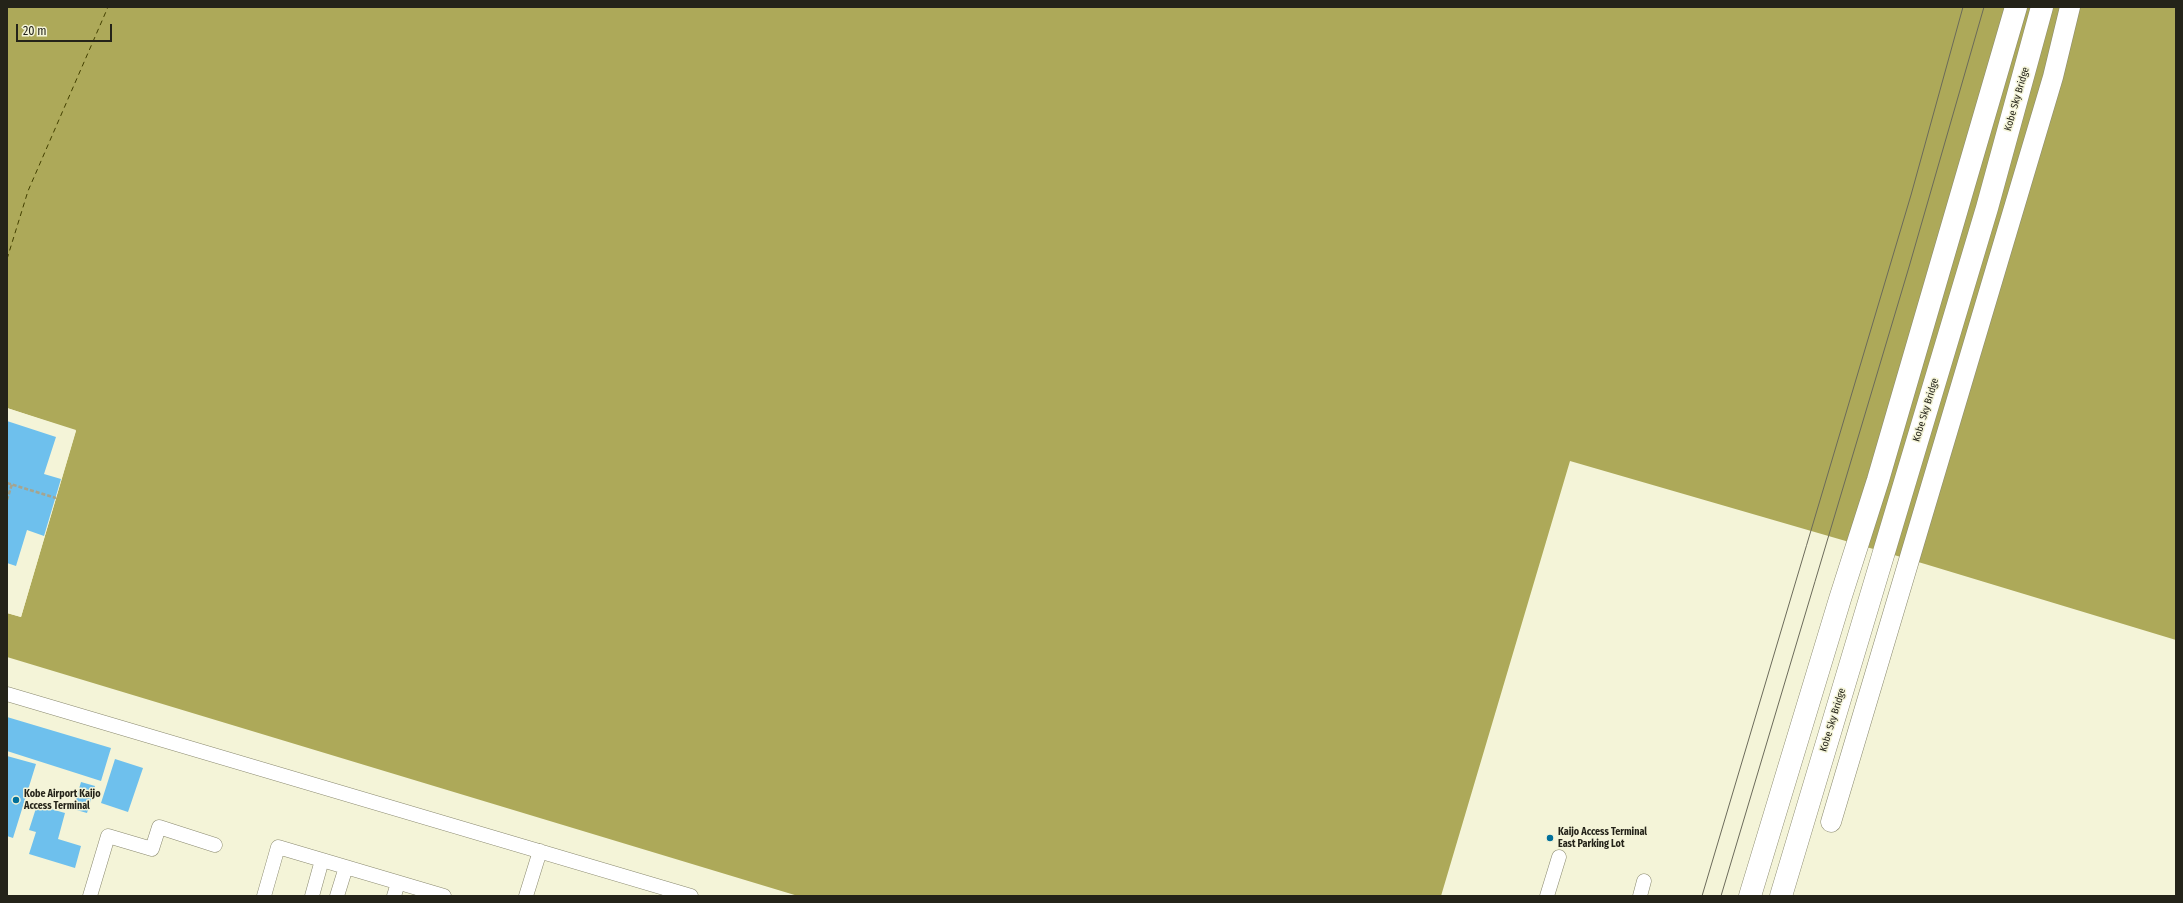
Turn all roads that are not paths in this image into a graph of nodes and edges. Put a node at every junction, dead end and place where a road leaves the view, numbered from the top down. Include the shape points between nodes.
1 (2016, 7) edge
2 (2042, 7) edge
3 (2070, 7) edge
4 (7, 694) edge
5 (1831, 822) dead end
6 (215, 845) dead end
7 (540, 851) junction
8 (1559, 857) dead end
9 (322, 860) junction
10 (346, 867) junction
11 (1644, 881) dead end
12 (398, 882) junction
13 (90, 896) edge
14 (264, 896) edge
15 (312, 896) edge
16 (337, 896) edge
17 (394, 896) edge
18 (444, 896) edge
19 (526, 896) edge
20 (691, 896) edge
21 (1547, 896) edge
22 (1640, 896) edge
23 (1750, 896) edge
24 (1781, 896) edge

1 - 23 street via 1878,480
2 - 24 street, Kobe Sky Bridge via 1987,208
3 - 5 street via 2052,77
4 - 7 lane
6 - 13 lane via 159,827 152,849 108,836
7 - 19 lane
7 - 20 lane
8 - 21 lane
9 - 10 lane
9 - 14 lane via 278,847
9 - 15 lane
10 - 12 lane
10 - 16 lane
11 - 22 lane
12 - 17 lane
12 - 18 lane

